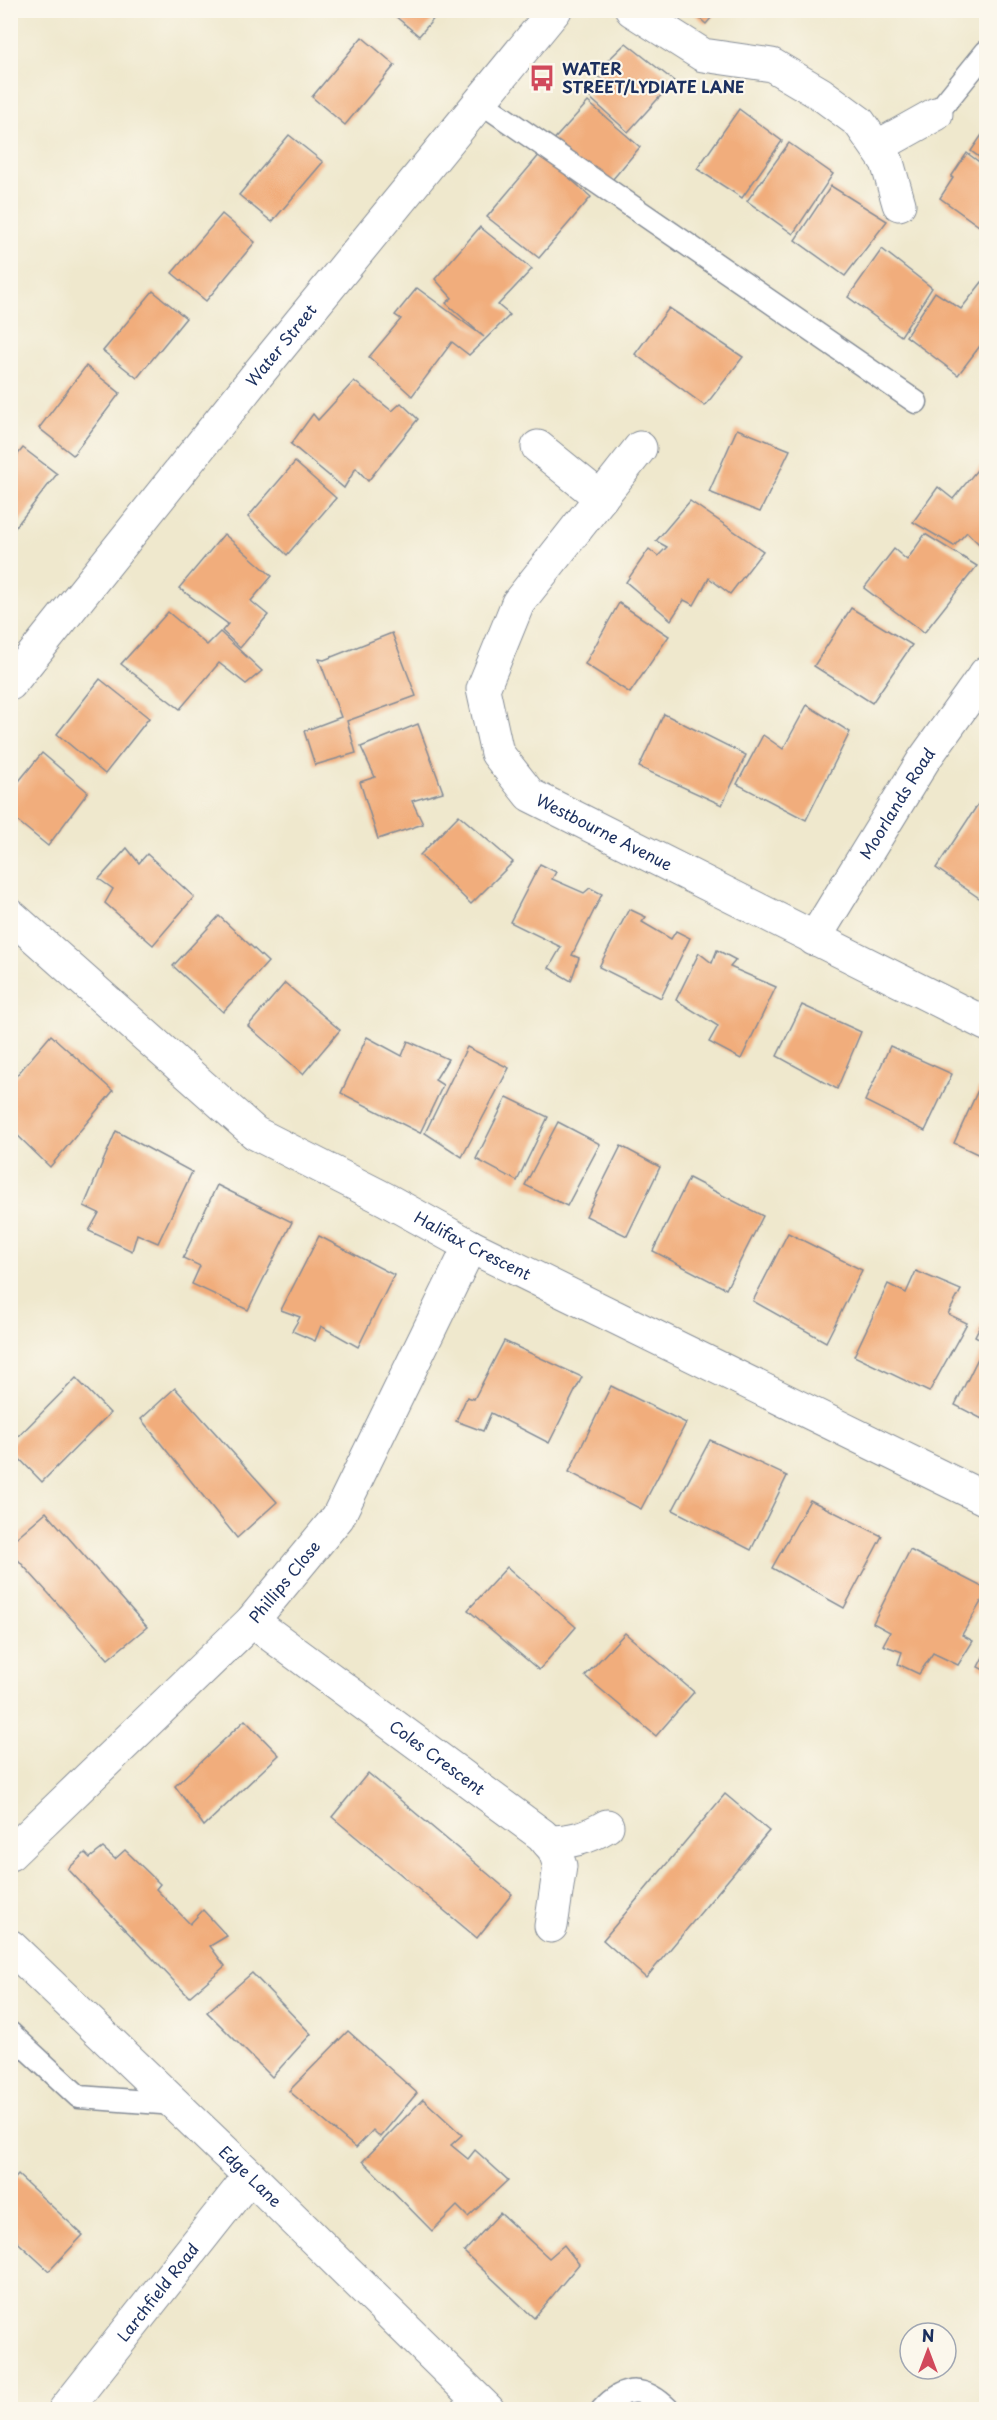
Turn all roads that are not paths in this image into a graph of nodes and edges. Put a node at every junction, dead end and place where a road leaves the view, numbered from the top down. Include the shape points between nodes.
1 (555, 10) edge
2 (632, 10) edge
3 (987, 52) edge
4 (482, 103) junction
5 (936, 114) joint
6 (877, 147) junction
7 (899, 204) dead end
8 (916, 402) dead end
9 (538, 447) dead end
10 (640, 448) dead end
11 (601, 498) junction
12 (987, 673) edge
13 (10, 684) edge
14 (10, 915) edge
15 (814, 939) junction
16 (987, 1024) edge
17 (470, 1246) junction
18 (987, 1499) edge
19 (252, 1621) junction
20 (607, 1827) dead end
21 (548, 1842) junction
22 (10, 1854) edge
23 (551, 1926) dead end
24 (10, 1946) edge
25 (10, 2033) edge
26 (175, 2104) junction
27 (250, 2176) junction
28 (65, 2409) edge
29 (488, 2409) edge
30 (602, 2409) edge
31 (669, 2409) edge

1 - 4 street, Water Street
2 - 6 street via 703,55 772,65 859,122
3 - 5 lane
4 - 8 lane
4 - 13 street, Water Street via 257,375
5 - 6 street
6 - 7 street via 887,162
9 - 11 street
10 - 11 street, Westbourne Avenue
11 - 15 street, Westbourne Avenue via 518,603 483,689 497,753 530,795
12 - 15 street, Moorlands Road via 923,761
14 - 17 street, Halifax Crescent via 255,1133
15 - 16 street, Westbourne Avenue
17 - 18 street, Halifax Crescent
17 - 19 street, Phillips Close via 338,1517
19 - 21 street, Coles Crescent
19 - 22 street, Phillips Close
20 - 21 street via 569,1842
21 - 23 street, Coles Crescent via 560,1866
24 - 26 street, Edge Lane
25 - 26 lane via 79,2097
26 - 27 street, Edge Lane
27 - 28 street, Larchfield Road
27 - 29 street, Edge Lane
30 - 31 lane via 615,2397 635,2391 651,2394

